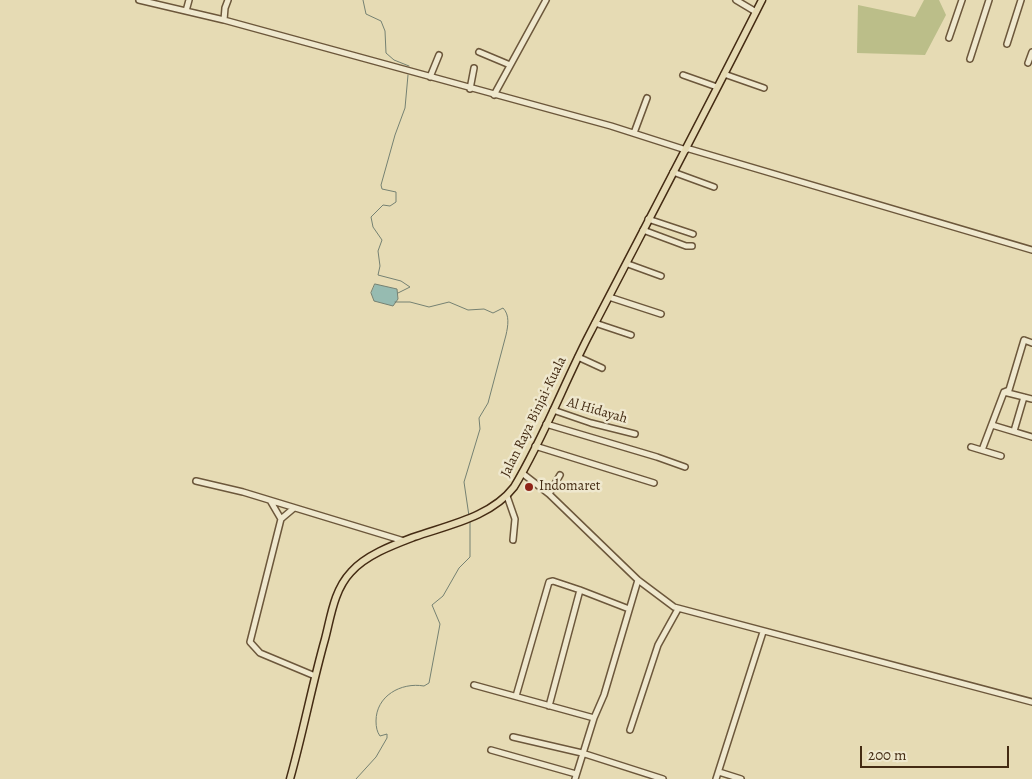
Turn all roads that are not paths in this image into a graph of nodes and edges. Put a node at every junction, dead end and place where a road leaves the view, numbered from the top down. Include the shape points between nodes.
1 (139, 0) edge
2 (189, 0) edge
3 (228, 0) edge
4 (546, 0) edge
5 (736, 0) edge
6 (762, 0) edge
7 (962, 0) edge
8 (990, 0) edge
9 (1021, 0) edge
10 (186, 11) junction
11 (756, 12) junction
12 (224, 20) junction
13 (949, 38) dead end
14 (1007, 44) dead end
15 (479, 52) dead end
16 (1032, 52) edge
17 (439, 55) dead end
18 (970, 59) dead end
19 (1028, 63) dead end
20 (510, 65) junction
21 (474, 68) dead end
22 (724, 74) junction
23 (683, 75) dead end
24 (430, 77) junction
25 (716, 88) junction
26 (764, 88) dead end
27 (470, 89) junction
28 (494, 95) junction
29 (647, 98) dead end
30 (634, 133) junction
31 (686, 149) junction
32 (673, 172) junction
33 (714, 187) dead end
34 (648, 219) junction
35 (643, 230) junction
36 (693, 234) dead end
37 (692, 246) dead end
38 (1032, 250) edge
39 (628, 264) junction
40 (661, 276) dead end
41 (609, 297) junction
42 (661, 314) dead end
43 (595, 324) junction
44 (631, 335) dead end
45 (1032, 343) edge
46 (578, 357) junction
47 (602, 368) dead end
48 (1004, 392) junction
49 (1024, 397) junction
50 (1031, 397) edge
51 (552, 410) junction
52 (546, 424) junction
53 (992, 425) junction
54 (1014, 431) junction
55 (635, 434) dead end
56 (1032, 437) edge
57 (535, 446) junction
58 (971, 448) dead end
59 (982, 450) junction
60 (1001, 456) dead end
61 (685, 467) dead end
62 (522, 473) junction
63 (560, 475) dead end
64 (196, 481) dead end
65 (654, 483) dead end
66 (549, 494) junction
67 (507, 496) junction
68 (270, 501) junction
69 (294, 508) junction
70 (281, 519) junction
71 (513, 540) dead end
72 (404, 541) junction
73 (638, 580) junction
74 (580, 590) junction
75 (629, 609) junction
76 (678, 609) junction
77 (763, 632) junction
78 (315, 676) junction
79 (474, 685) dead end
80 (516, 696) junction
81 (1032, 702) edge
82 (550, 706) junction
83 (594, 718) junction
84 (630, 730) dead end
85 (513, 737) dead end
86 (491, 750) dead end
87 (582, 754) junction
88 (719, 772) junction
89 (576, 777) edge
90 (290, 779) edge
91 (663, 779) edge
92 (716, 779) edge
93 (741, 779) edge

1 - 10 street
2 - 10 street
3 - 12 street
4 - 20 street
5 - 11 street
6 - 11 main road, Jalan Raya Binjai-Kuala
7 - 13 street
8 - 18 street
9 - 14 street
10 - 12 street
11 - 22 main road, Jalan Raya Binjai-Kuala
12 - 24 street
15 - 20 street
16 - 19 street
17 - 24 street
20 - 28 street
21 - 27 street
22 - 25 main road, Jalan Raya Binjai-Kuala
22 - 26 street
23 - 25 street
24 - 27 street
25 - 31 main road, Jalan Raya Binjai-Kuala
27 - 28 street
28 - 30 street
29 - 30 street
30 - 31 street
31 - 32 main road, Jalan Raya Binjai-Kuala
31 - 38 street
32 - 33 street
32 - 34 main road, Jalan Raya Binjai-Kuala
34 - 35 main road, Jalan Raya Binjai-Kuala
34 - 36 street
35 - 37 street
35 - 39 main road, Jalan Raya Binjai-Kuala
39 - 40 street
39 - 41 main road, Jalan Raya Binjai-Kuala
41 - 42 street
41 - 43 main road, Jalan Raya Binjai-Kuala
43 - 44 street
43 - 46 main road, Jalan Raya Binjai-Kuala
45 - 48 street via 1024,340 1009,390
46 - 47 street
46 - 51 main road, Jalan Raya Binjai-Kuala
48 - 49 street
48 - 53 street
49 - 50 street
49 - 54 street
51 - 52 main road, Jalan Raya Binjai-Kuala
51 - 55 street, Al Hidayah
52 - 57 main road, Jalan Raya Binjai-Kuala
52 - 61 street
53 - 54 street
53 - 59 street
54 - 56 street
57 - 62 main road, Jalan Raya Binjai-Kuala
57 - 65 street
58 - 59 street
59 - 60 street
62 - 66 street
62 - 67 main road, Jalan Raya Binjai-Kuala
63 - 66 street
64 - 68 street
66 - 73 street
67 - 71 street via 515,519
67 - 72 main road, Jalan Raya Binjai-Kuala via 484,512
68 - 69 street
68 - 70 street
69 - 70 street
69 - 72 street
70 - 78 street via 250,642 260,653
72 - 78 main road, Jalan Raya Binjai-Kuala via 367,559 343,582
73 - 75 street
73 - 76 street
74 - 75 street
74 - 80 street via 549,582
74 - 82 street
75 - 83 street
76 - 77 street
76 - 84 street via 658,645
77 - 81 street
77 - 88 street
78 - 90 main road, Jalan Raya Binjai-Kuala
79 - 80 street
80 - 82 street
82 - 83 street
83 - 87 street
85 - 87 street
86 - 89 street
87 - 89 street
87 - 91 street
88 - 92 street
88 - 93 street

